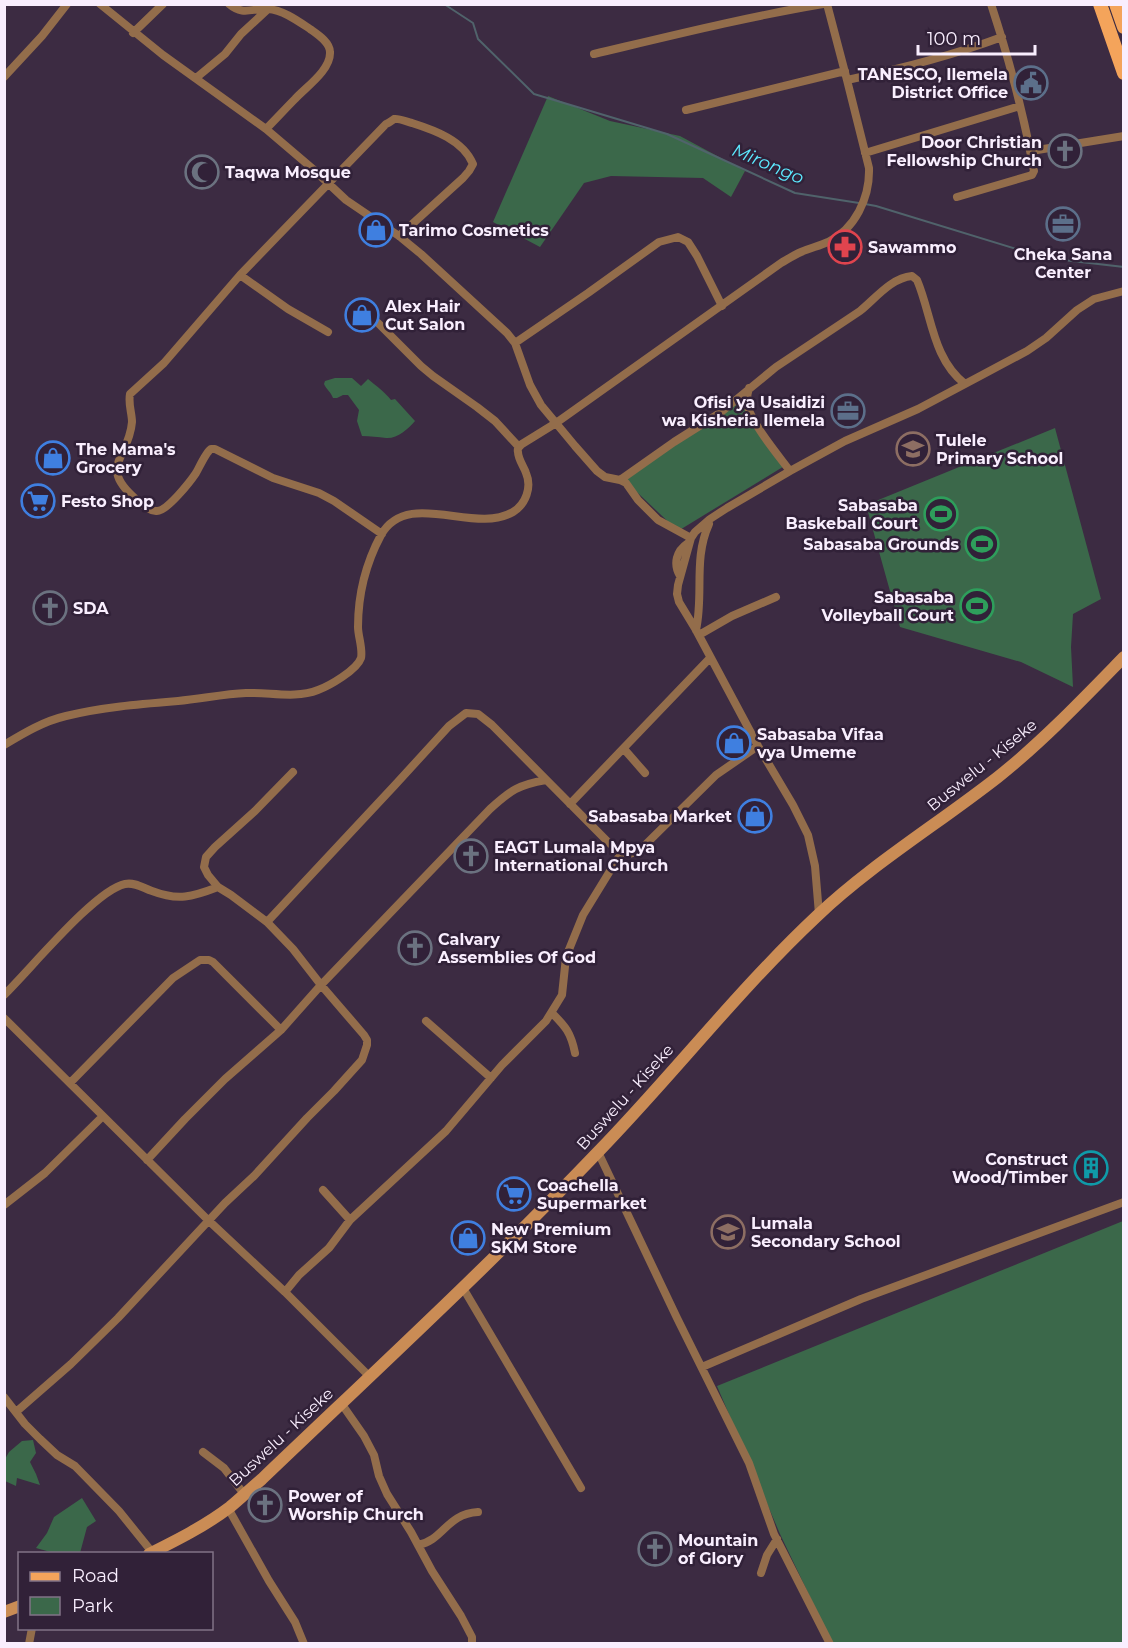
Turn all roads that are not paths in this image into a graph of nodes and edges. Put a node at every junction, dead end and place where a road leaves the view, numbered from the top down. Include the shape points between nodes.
1 (67, 4) edge
2 (100, 4) edge
3 (163, 4) edge
4 (229, 4) edge
5 (825, 4) edge
6 (991, 4) edge
7 (1100, 4) edge
8 (1116, 4) edge
9 (268, 9) junction
10 (1124, 27) edge
11 (134, 33) junction
12 (1002, 37) junction
13 (594, 54) dead end
14 (1124, 73) edge
15 (846, 76) junction
16 (4, 77) edge
17 (196, 78) junction
18 (1020, 106) junction
19 (686, 110) dead end
20 (266, 129) junction
21 (1124, 136) edge
22 (1030, 151) junction
23 (865, 153) junction
24 (329, 184) junction
25 (957, 197) dead end
26 (399, 236) junction
27 (240, 275) junction
28 (1124, 291) edge
29 (722, 306) junction
30 (378, 323) dead end
31 (328, 332) dead end
32 (515, 343) junction
33 (965, 384) junction
34 (749, 388) junction
35 (556, 423) junction
36 (519, 447) junction
37 (790, 471) junction
38 (620, 480) junction
39 (710, 519) junction
40 (382, 534) junction
41 (691, 540) junction
42 (776, 597) dead end
43 (697, 632) junction
44 (1124, 657) edge
45 (710, 658) junction
46 (4, 745) edge
47 (758, 746) junction
48 (624, 749) junction
49 (293, 772) dead end
50 (645, 773) dead end
51 (546, 780) junction
52 (570, 804) junction
53 (621, 853) junction
54 (218, 887) junction
55 (819, 914) junction
56 (267, 922) junction
57 (321, 985) junction
58 (4, 995) edge
59 (552, 1013) junction
60 (4, 1018) edge
61 (426, 1021) dead end
62 (281, 1030) junction
63 (575, 1053) dead end
64 (491, 1078) junction
65 (70, 1083) junction
66 (103, 1116) junction
67 (598, 1152) junction
68 (147, 1160) junction
69 (323, 1190) dead end
70 (1124, 1202) edge
71 (4, 1205) edge
72 (208, 1220) junction
73 (350, 1220) junction
74 (463, 1288) junction
75 (285, 1292) junction
76 (702, 1367) junction
77 (369, 1376) junction
78 (4, 1397) edge
79 (341, 1403) junction
80 (16, 1412) junction
81 (203, 1452) dead end
82 (581, 1488) dead end
83 (244, 1494) junction
84 (228, 1508) junction
85 (478, 1512) dead end
86 (777, 1539) junction
87 (418, 1545) junction
88 (149, 1552) edge
89 (152, 1552) edge
90 (761, 1573) dead end
91 (304, 1644) edge
92 (472, 1644) edge
93 (830, 1644) edge

1 - 16 street
2 - 11 street
3 - 11 street
4 - 9 street via 239,11
5 - 13 street
5 - 15 street
6 - 12 street
7 - 14 main road
8 - 10 main road
9 - 17 street
9 - 20 street via 279,11 311,30 324,40 331,54 316,79
11 - 17 street
12 - 15 street via 925,63
12 - 18 street
15 - 19 street
15 - 23 street
17 - 20 street
18 - 22 street
18 - 23 street
20 - 24 street
21 - 22 street
22 - 25 street via 1033,174
23 - 29 street via 869,182 864,199 854,219 840,234 792,257
24 - 26 street
24 - 26 street via 393,119 449,138 471,160 472,168
24 - 27 street
26 - 32 street
27 - 31 street
27 - 40 street via 164,363 130,394 130,433 116,469 121,485 148,508 160,511 194,475 207,452 215,449 273,478 334,501
28 - 33 street via 1094,299 1027,351
29 - 32 street via 697,256 688,242 678,237 646,250
29 - 35 street
30 - 36 street via 421,366 495,421
32 - 35 street via 530,385
33 - 34 street via 940,352 920,286 912,276 889,286 860,311
33 - 37 street
34 - 37 street via 750,412
34 - 38 street via 720,413
35 - 36 street
35 - 38 street via 597,471
36 - 40 street via 529,480 528,491 513,512 483,518 409,514 395,519
37 - 39 street
38 - 41 street via 658,520
39 - 41 street
39 - 43 street via 698,574
40 - 46 street via 368,564 360,599 358,631 362,655 357,665 330,684 306,694 231,694 114,707 66,716
41 - 43 street via 677,594
42 - 43 street
43 - 45 street
44 - 55 main road, Buswelu - Kiseke via 1024,755
45 - 47 street
45 - 48 street
47 - 53 street via 716,775 638,852
47 - 55 street via 808,835
48 - 50 street
48 - 52 street
49 - 54 street via 206,857 204,867
51 - 52 street
51 - 56 street via 478,714 466,713 449,726
51 - 57 street via 505,795
52 - 53 street
53 - 59 street via 583,915 566,957 562,995
54 - 56 street
54 - 58 street via 181,898 138,885 114,888 89,908
55 - 67 main road, Buswelu - Kiseke via 742,992
56 - 57 street
57 - 62 street
57 - 72 street via 367,1040 364,1055 341,1084
59 - 63 street via 570,1034
59 - 64 street
60 - 65 street
61 - 64 street
62 - 65 street via 213,962 200,960 173,978
62 - 68 street via 218,1086
64 - 73 street via 429,1147
65 - 66 street
66 - 68 street
66 - 71 street via 45,1173
67 - 74 main road, Buswelu - Kiseke
67 - 76 street
68 - 72 street
69 - 73 street
70 - 76 street via 861,1299
72 - 75 street
72 - 80 street via 118,1318
73 - 75 street via 329,1248
74 - 77 main road, Buswelu - Kiseke
74 - 82 street
75 - 77 street
76 - 86 street via 749,1463
77 - 79 main road, Buswelu - Kiseke
78 - 80 street
79 - 83 main road, Buswelu - Kiseke
79 - 87 street via 364,1436 387,1494
80 - 88 street via 119,1511
81 - 83 street via 224,1468
83 - 84 main road, Buswelu - Kiseke
84 - 89 main road, Buswelu - Kiseke
84 - 91 street
85 - 87 street via 457,1517 432,1539
86 - 90 street via 766,1555
86 - 93 street
87 - 92 street via 470,1632

